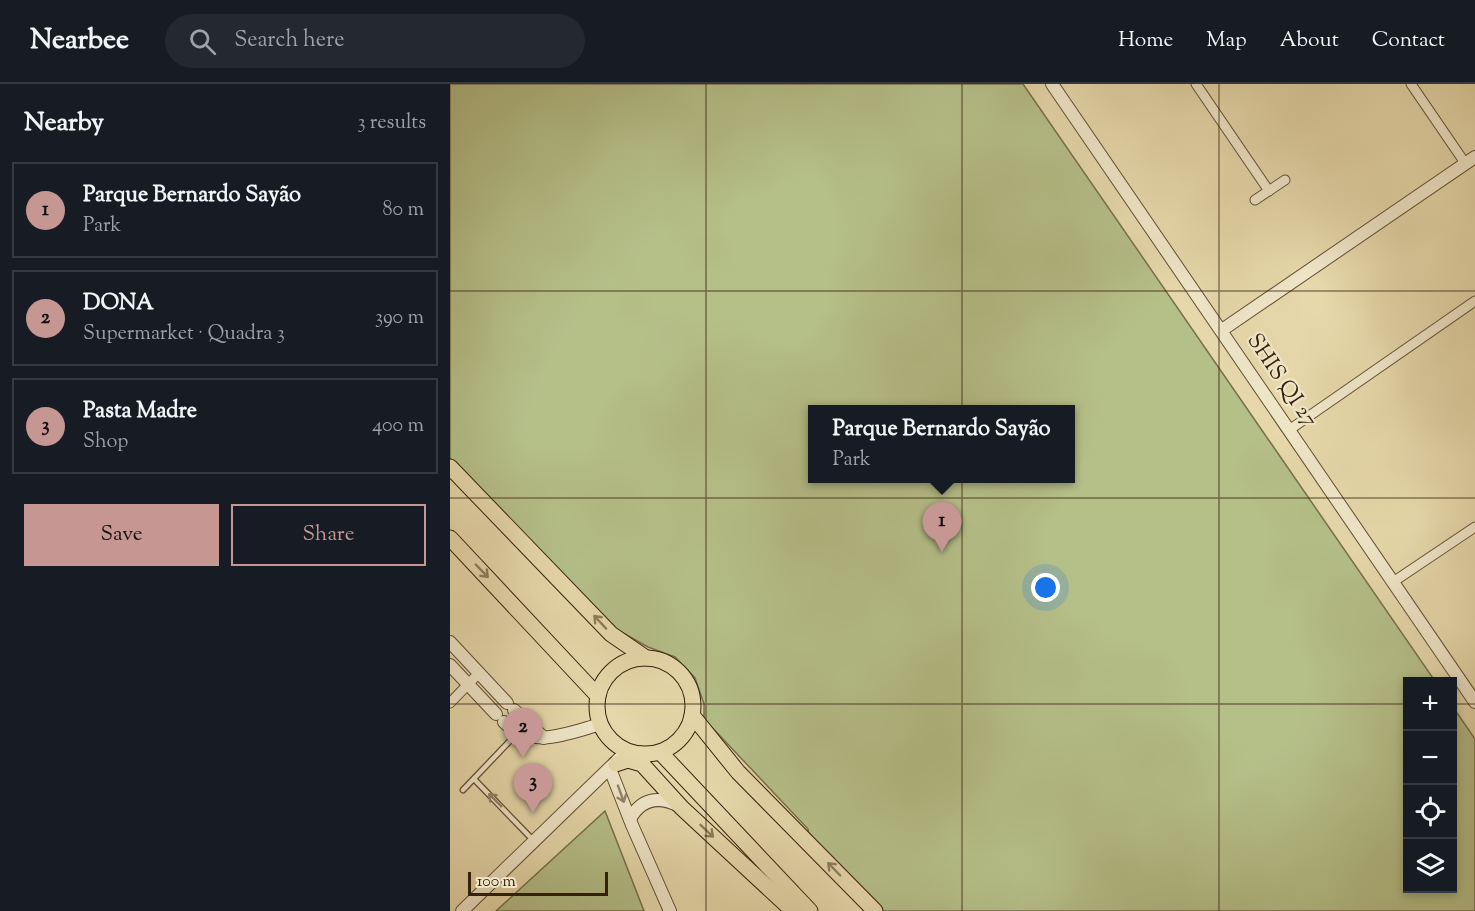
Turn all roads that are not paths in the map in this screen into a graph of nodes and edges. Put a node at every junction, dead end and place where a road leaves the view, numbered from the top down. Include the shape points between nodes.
1 (1052, 84) edge
2 (1196, 84) edge
3 (1411, 84) edge
4 (1470, 160) edge
5 (1285, 180) dead end
6 (1269, 191) junction
7 (1255, 200) dead end
8 (1475, 301) edge
9 (1221, 330) junction
10 (1289, 430) junction
11 (450, 467) edge
12 (1475, 527) edge
13 (450, 538) edge
14 (1393, 582) junction
15 (450, 642) edge
16 (646, 658) junction
17 (450, 665) edge
18 (479, 673) junction
19 (468, 685) junction
20 (598, 696) junction
21 (1475, 702) edge
22 (450, 703) edge
23 (692, 715) junction
24 (527, 723) junction
25 (601, 724) junction
26 (518, 733) junction
27 (545, 738) junction
28 (627, 751) junction
29 (660, 752) junction
30 (613, 766) junction
31 (474, 779) junction
32 (463, 790) dead end
33 (682, 808) junction
34 (630, 819) junction
35 (534, 841) junction
36 (462, 911) edge
37 (670, 911) edge
38 (791, 911) edge
39 (810, 911) edge
40 (874, 911) edge

1 - 9 street, SHIS QI 27
2 - 6 street
3 - 4 street
4 - 9 street
5 - 6 street
6 - 7 street
8 - 10 street
9 - 10 street, SHIS QI 27
10 - 14 street, SHIS QI 27
16 -> 11 main road via 611,634
12 - 14 street
13 -> 20 main road
14 - 21 street, SHIS QI 27
15 - 18 street
16 - 20 main road via 616,668
16 - 23 main road via 668,663 683,676 692,695
17 - 19 street
18 - 19 street
18 - 24 street
19 - 22 street
19 - 26 street
20 - 25 main road
23 - 29 main road via 681,738
40 -> 23 main road via 738,772
24 - 26 lane
24 - 27 street
25 - 27 street
25 - 28 main road via 611,740
26 - 27 street
26 - 31 lane
28 - 29 main road
28 - 30 street
29 - 39 main road
30 - 33 main road via 628,760 642,764
30 -> 34 street
30 - 35 street
31 - 32 lane
35 -> 31 lane
33 - 34 street via 666,800 654,800 636,808
33 -> 38 main road
34 - 37 street
35 - 36 street

